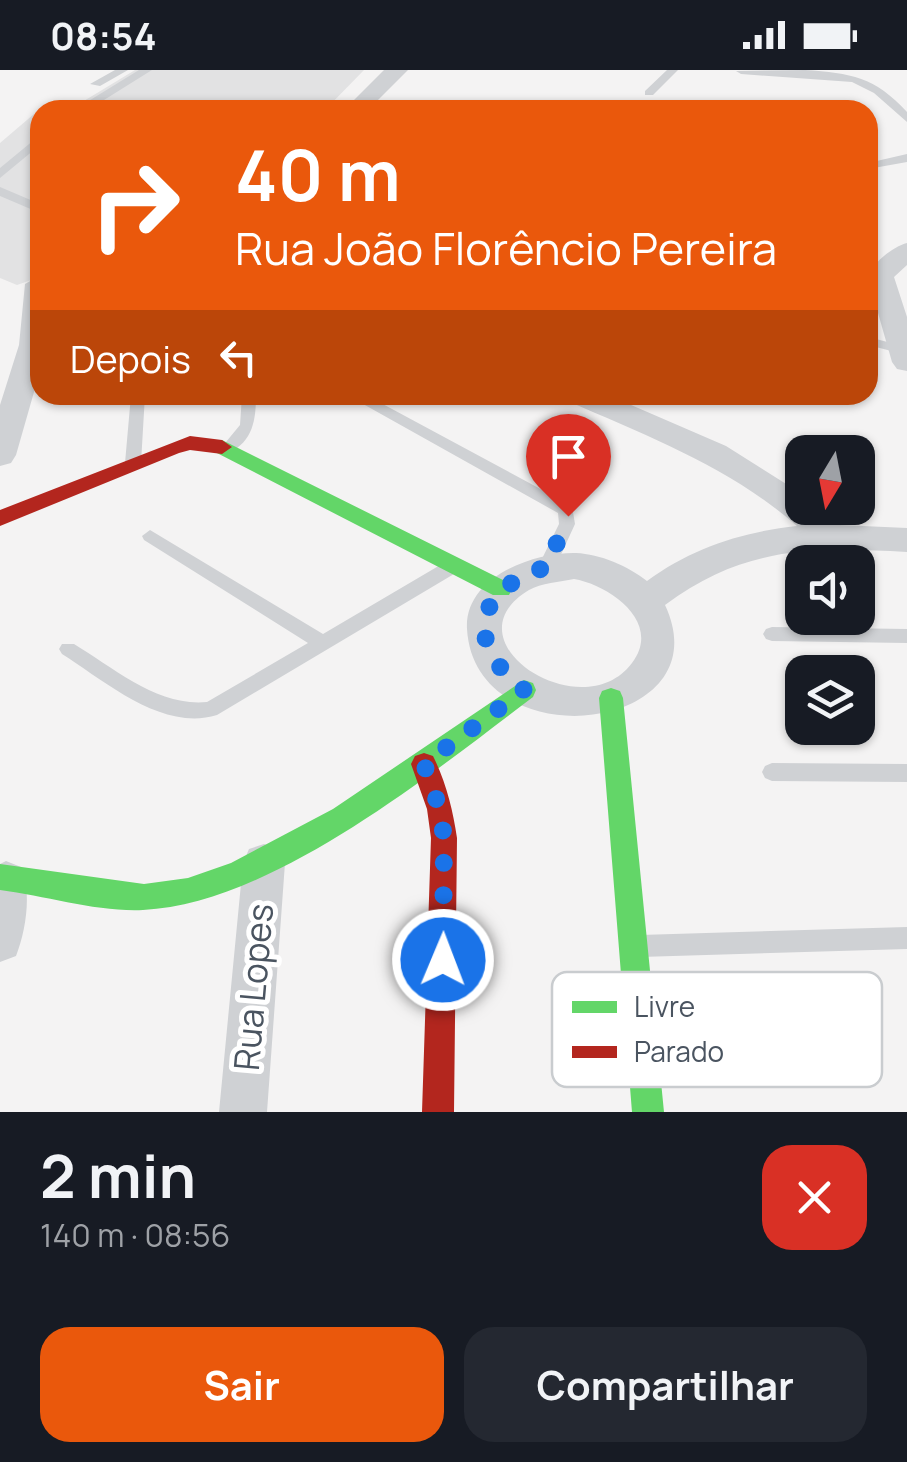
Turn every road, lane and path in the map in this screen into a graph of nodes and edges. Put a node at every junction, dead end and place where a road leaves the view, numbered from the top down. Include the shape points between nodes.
1 (123, 70) edge
2 (147, 70) edge
3 (397, 70) edge
4 (673, 70) edge
5 (742, 71) edge
6 (96, 84) dead end
7 (649, 93) dead end
8 (97, 100) edge
9 (373, 100) edge
10 (907, 119) edge
11 (30, 148) edge
12 (907, 158) edge
13 (878, 164) edge
14 (0, 174) edge
15 (0, 191) edge
16 (30, 204) edge
17 (907, 252) edge
18 (878, 270) edge
19 (878, 284) edge
20 (878, 345) edge
21 (30, 355) edge
22 (905, 356) edge
23 (137, 405) edge
24 (249, 405) edge
25 (372, 405) edge
26 (604, 405) edge
27 (230, 448) junction
28 (0, 455) edge
29 (133, 463) junction
30 (0, 518) edge
31 (830, 535) junction
32 (150, 536) dead end
33 (907, 540) edge
34 (454, 565) junction
35 (547, 567) junction
36 (502, 589) junction
37 (645, 600) junction
38 (772, 634) dead end
39 (907, 636) edge
40 (321, 642) junction
41 (68, 649) dead end
42 (524, 690) junction
43 (611, 698) junction
44 (424, 764) junction
45 (772, 772) dead end
46 (907, 773) edge
47 (264, 863) junction
48 (3, 879) edge
49 (907, 938) edge
50 (0, 942) edge
51 (635, 946) junction
52 (637, 972) edge
53 (646, 1087) edge
54 (243, 1112) edge
55 (438, 1112) edge
56 (648, 1112) edge

1 - 6 lane
2 - 8 lane
3 - 9 street
4 - 7 lane
5 - 10 lane via 866,83
11 - 14 lane
12 - 13 lane
15 - 16 lane
17 - 18 street
19 - 22 street
20 - 22 lane
21 - 28 street
23 - 29 lane
24 - 27 lane via 248,426
25 - 35 lane via 566,510 567,524
26 - 31 street via 716,454 779,492
27 - 29 street via 190,443
27 - 34 street
29 - 30 street
31 - 33 street
31 - 37 street via 762,540 713,555
32 - 40 lane
34 - 36 street
34 - 40 lane
35 - 36 street
35 - 37 street via 602,571
36 - 42 street via 483,629 488,652
37 - 43 street via 659,644 652,666 636,685
38 - 39 lane
40 - 41 lane via 194,714 167,707
42 - 43 street via 552,701
42 - 44 street
43 - 51 street
44 - 47 street
44 - 55 street via 444,838
45 - 46 lane
47 - 48 street via 198,888 145,897
47 - 54 street, Rua Lopes
48 - 50 street
49 - 51 lane
51 - 52 street
53 - 56 street

